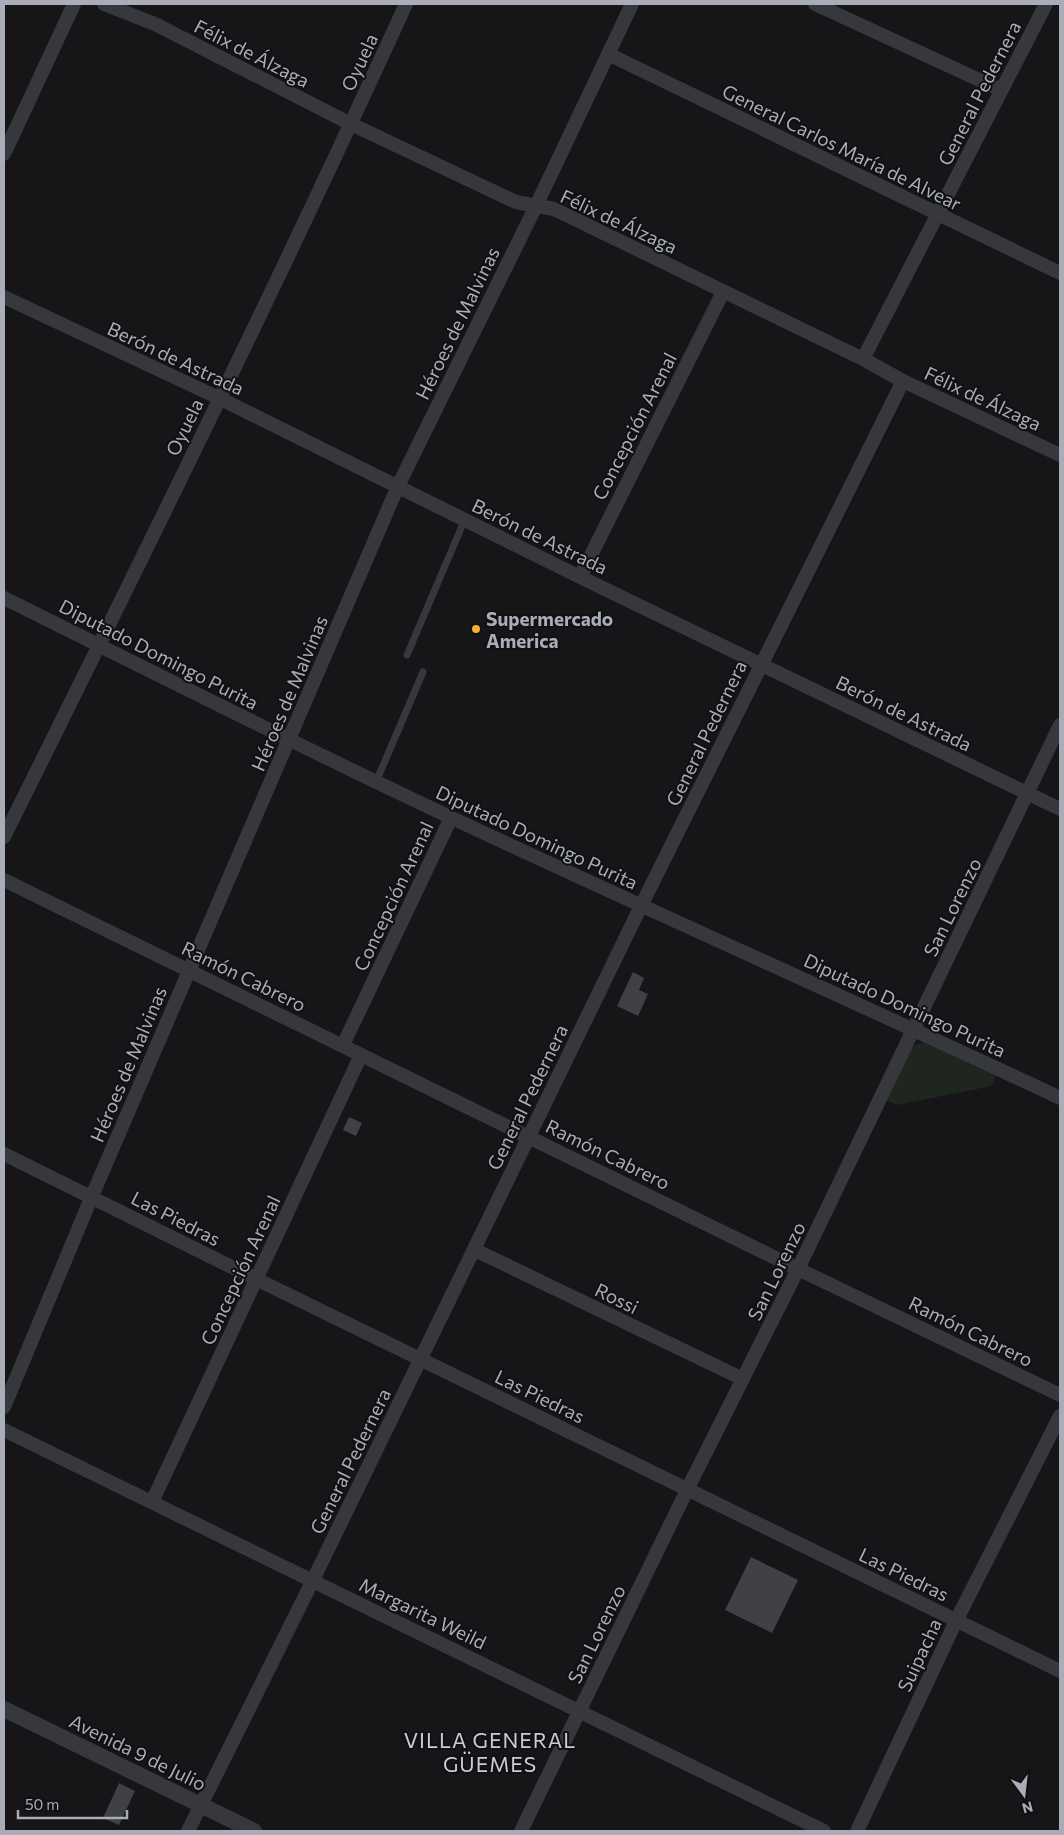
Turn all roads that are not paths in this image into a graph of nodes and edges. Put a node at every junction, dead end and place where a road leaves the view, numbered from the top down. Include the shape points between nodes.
1 (74, 4) edge
2 (104, 4) edge
3 (406, 4) edge
4 (632, 4) edge
5 (815, 4) edge
6 (1046, 4) edge
7 (608, 54) junction
8 (1001, 90) junction
9 (351, 124) junction
10 (4, 154) edge
11 (536, 206) junction
12 (937, 214) junction
13 (1060, 273) edge
14 (723, 292) junction
15 (4, 297) edge
16 (863, 359) junction
17 (903, 381) junction
18 (219, 398) junction
19 (1060, 455) edge
20 (398, 486) junction
21 (465, 520) junction
22 (580, 577) junction
23 (4, 598) edge
24 (99, 645) junction
25 (407, 655) dead end
26 (761, 665) junction
27 (423, 672) dead end
28 (1060, 725) edge
29 (289, 740) junction
30 (376, 782) junction
31 (1027, 793) junction
32 (1060, 809) edge
33 (451, 818) junction
34 (4, 837) edge
35 (4, 880) edge
36 (641, 906) junction
37 (189, 970) junction
38 (914, 1029) junction
39 (343, 1045) junction
40 (361, 1055) junction
41 (1060, 1098) edge
42 (529, 1136) junction
43 (4, 1154) edge
44 (92, 1196) junction
45 (475, 1250) junction
46 (798, 1269) junction
47 (256, 1279) junction
48 (420, 1359) junction
49 (743, 1379) junction
50 (1060, 1395) edge
51 (4, 1407) edge
52 (1060, 1416) edge
53 (4, 1430) edge
54 (688, 1488) junction
55 (152, 1502) junction
56 (313, 1580) junction
57 (956, 1621) junction
58 (1060, 1671) edge
59 (4, 1709) edge
60 (578, 1712) junction
61 (200, 1805) junction
62 (188, 1831) edge
63 (254, 1831) edge
64 (521, 1831) edge
65 (824, 1831) edge
66 (856, 1831) edge

1 - 10 street
2 - 9 street, Félix de Álzaga via 155,24
3 - 9 street, Oyuela
4 - 7 street, Héroes de Malvinas
5 - 8 street
6 - 8 street, General Pedernera
7 - 11 street, Héroes de Malvinas
7 - 12 street, General Carlos María de Alvear
8 - 12 street, General Pedernera
9 - 11 street, Félix de Álzaga via 516,202
9 - 18 street, Oyuela
11 - 14 street, Félix de Álzaga via 554,209
11 - 20 street, Héroes de Malvinas
12 - 13 street, General Carlos María de Alvear
12 - 16 street, General Pedernera
14 - 16 street, Félix de Álzaga
14 - 22 street, Concepción Arenal
15 - 18 street, Berón de Astrada
16 - 17 street, Félix de Álzaga
17 - 19 street, Félix de Álzaga
17 - 26 street, General Pedernera
18 - 20 street, Berón de Astrada
18 - 24 street, Oyuela
20 - 21 street, Berón de Astrada
20 - 29 street, Héroes de Malvinas
21 - 22 street, Berón de Astrada
21 - 25 lane
22 - 26 street, Berón de Astrada
23 - 24 street, Diputado Domingo Purita
24 - 29 street, Diputado Domingo Purita
24 - 34 street, Oyuela
26 - 31 street, Berón de Astrada
26 - 36 street, General Pedernera
27 - 30 lane
28 - 31 street, San Lorenzo
29 - 30 street, Diputado Domingo Purita
29 - 37 street, Héroes de Malvinas
30 - 33 street, Diputado Domingo Purita
31 - 32 street, Berón de Astrada
31 - 38 street, San Lorenzo
33 - 36 street, Diputado Domingo Purita
33 - 39 street, Concepción Arenal
35 - 37 street, Ramón Cabrero
36 - 38 street, Diputado Domingo Purita
36 - 42 street, General Pedernera
37 - 39 street, Ramón Cabrero
37 - 44 street, Héroes de Malvinas
38 - 41 street, Diputado Domingo Purita
38 - 46 street, San Lorenzo
39 - 40 street, Ramón Cabrero
40 - 42 street, Ramón Cabrero
40 - 47 street, Concepción Arenal
42 - 45 street, General Pedernera
42 - 46 street, Ramón Cabrero
43 - 44 street, Las Piedras
44 - 47 street, Las Piedras
44 - 51 street, Héroes de Malvinas
45 - 48 street, General Pedernera
45 - 49 street, Rossi
46 - 49 street, San Lorenzo
46 - 50 street, Ramón Cabrero
47 - 48 street, Las Piedras
47 - 55 street, Concepción Arenal
48 - 54 street, Las Piedras
48 - 56 street, General Pedernera
49 - 54 street, San Lorenzo
52 - 57 street, Suipacha
53 - 55 street, Margarita Weild
54 - 57 street, Las Piedras
54 - 60 street, San Lorenzo
55 - 56 street, Margarita Weild
56 - 60 street, Margarita Weild
56 - 61 street, General Pedernera
57 - 58 street, Las Piedras
57 - 66 street, Suipacha
59 - 61 street, Avenida 9 de Julio
60 - 64 street, San Lorenzo
60 - 65 street, Margarita Weild
61 - 62 street, General Pedernera
61 - 63 street, Avenida 9 de Julio

